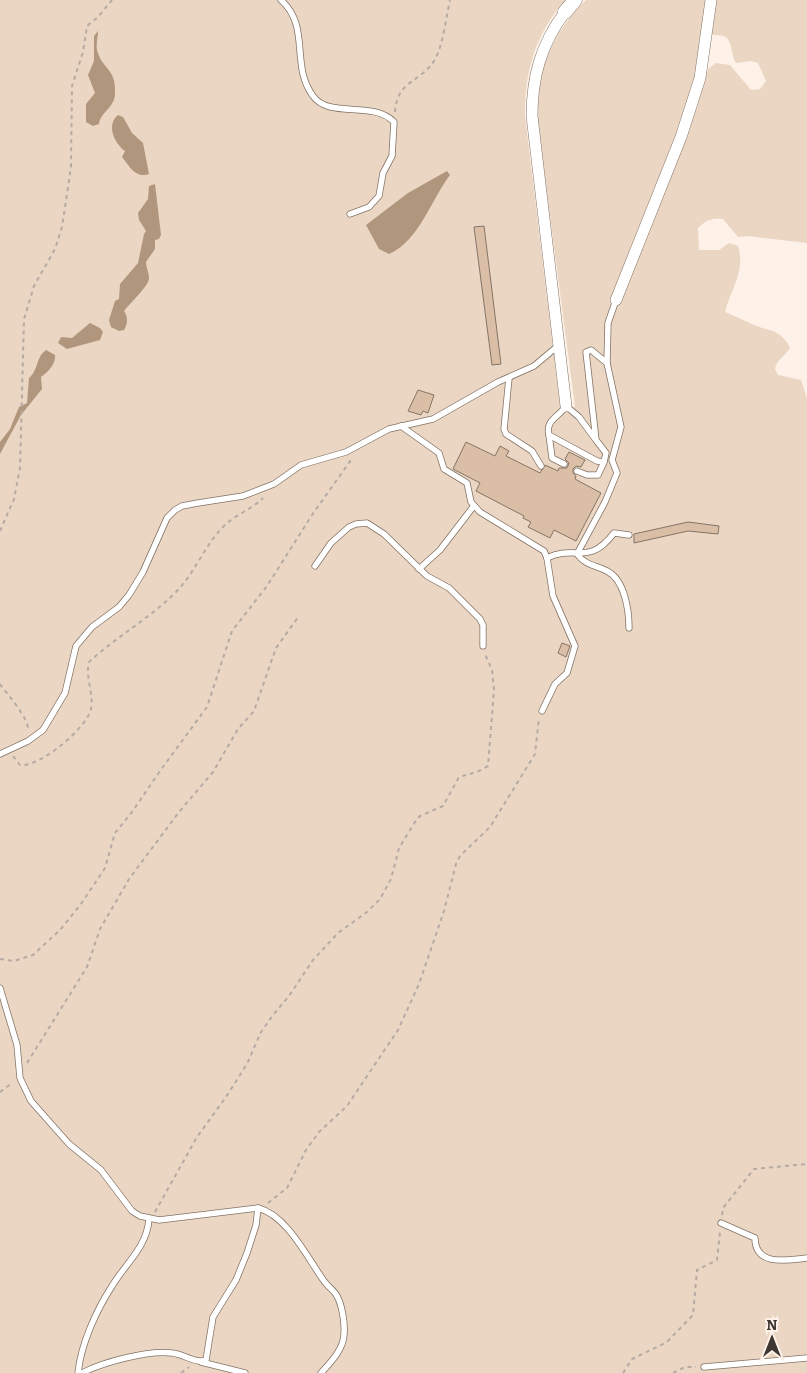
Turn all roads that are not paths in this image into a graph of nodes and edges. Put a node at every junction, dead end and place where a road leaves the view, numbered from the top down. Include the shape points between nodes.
1 (281, 0) edge
2 (576, 0) edge
3 (711, 0) edge
4 (565, 12) joint
5 (350, 214) dead end
6 (616, 300) joint
7 (559, 346) junction
8 (607, 363) junction
9 (509, 378) junction
10 (566, 406) junction
11 (401, 426) junction
12 (548, 435) junction
13 (596, 440) junction
14 (608, 460) junction
15 (564, 464) dead end
16 (541, 466) dead end
17 (577, 471) dead end
18 (474, 507) junction
19 (629, 535) dead end
20 (577, 554) junction
21 (547, 558) junction
22 (314, 566) dead end
23 (419, 569) junction
24 (629, 628) dead end
25 (483, 646) road end
26 (542, 712) road end
27 (3, 753) edge
28 (0, 988) edge
29 (258, 1208) junction
30 (149, 1219) junction
31 (721, 1223) road end
32 (807, 1258) edge
33 (807, 1358) edge
34 (201, 1362) junction
35 (704, 1367) road end
36 (80, 1373) edge
37 (245, 1373) edge
38 (321, 1373) edge

1 - 5 lane via 296,18 305,80 314,97 332,106 382,112 394,122 392,156 383,174 379,196 369,207
2 - 4 street
3 - 6 street via 700,78 681,137
4 - 7 street via 542,50 532,93
6 - 8 lane via 608,323
7 - 9 lane via 534,366
7 - 10 street
8 - 13 lane via 595,352 586,352
8 - 14 lane via 621,427
9 - 11 lane via 434,419
9 - 16 lane via 504,429 506,434 536,455
10 - 12 lane via 549,423
10 - 13 lane
11 - 18 lane via 439,453 444,469 467,483
11 - 27 lane via 382,431 346,452 301,465 274,484 237,497 182,506 167,518 129,595 119,607 92,627 76,646 65,693 43,730
12 - 14 lane via 597,461
12 - 15 lane via 552,458
13 - 14 lane
14 - 17 lane via 598,475 587,476
14 - 20 lane via 618,473
18 - 21 lane via 538,547
18 - 23 lane via 440,550
19 - 20 lane via 614,533 590,553
20 - 21 lane via 569,551
20 - 24 lane via 589,565 608,571 614,577 625,600
21 - 26 lane via 553,596 575,646 567,673 555,684
22 - 23 lane via 331,543 349,527 362,523 384,534
23 - 25 lane via 449,588 480,619
28 - 30 lane via 17,1044 20,1076 31,1101 69,1144 101,1170 132,1211
29 - 30 lane
29 - 34 lane via 253,1238 236,1280 213,1317 206,1360
29 - 38 lane via 266,1210 294,1236 338,1298 343,1340
30 - 36 lane via 146,1239 112,1284 98,1310 85,1345
31 - 32 lane via 755,1238 758,1251 765,1258 780,1261
33 - 35 lane
34 - 36 lane via 174,1353 154,1353
34 - 37 lane

